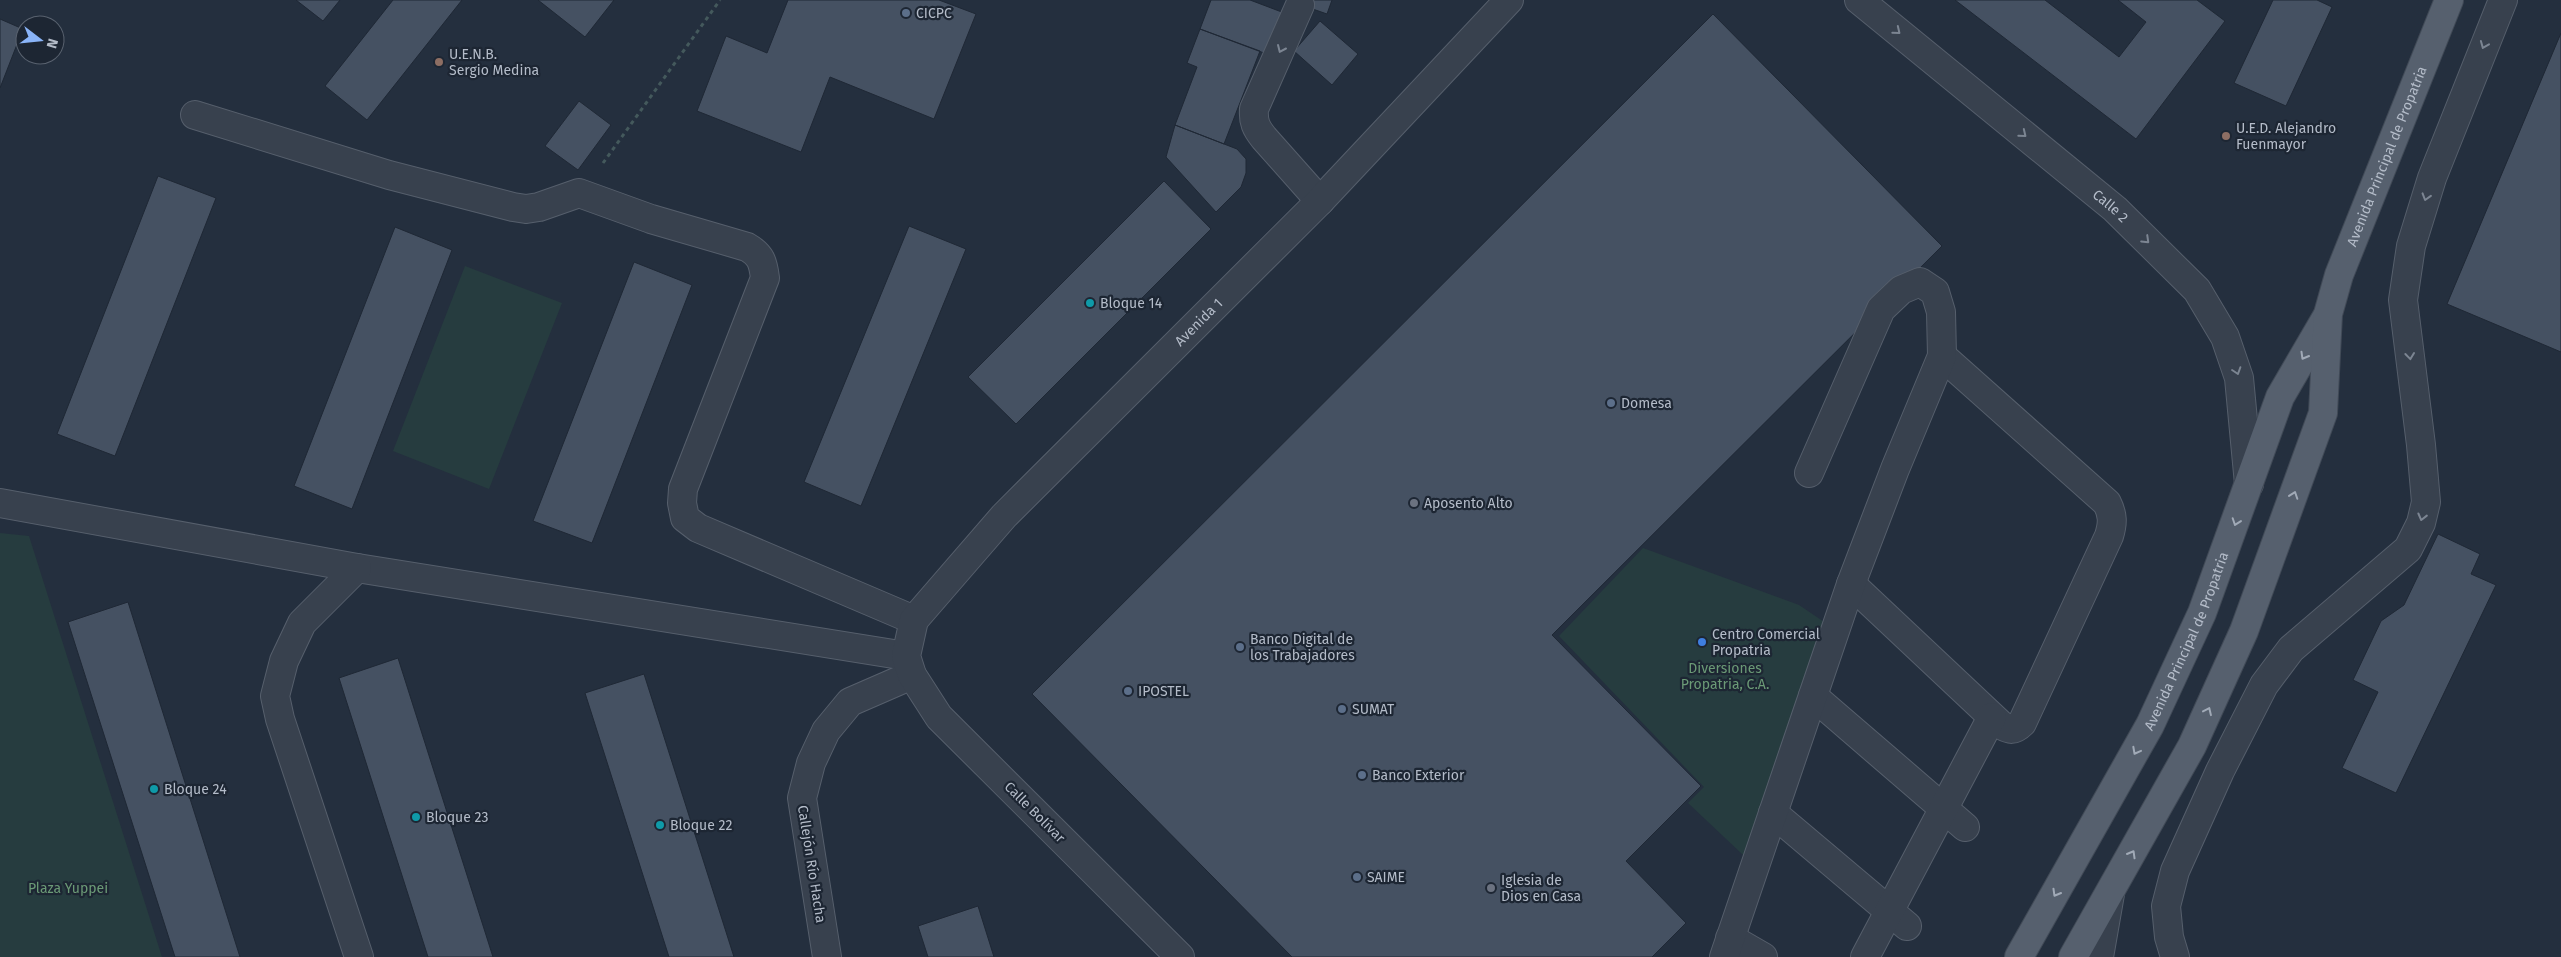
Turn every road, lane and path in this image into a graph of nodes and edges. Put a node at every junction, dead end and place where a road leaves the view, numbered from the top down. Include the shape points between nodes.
1 (720, 0) edge
2 (1509, 0) edge
3 (1859, 0) edge
4 (2449, 0) edge
5 (2503, 0) edge
6 (1300, 5) dead end
7 (195, 115) dead end
8 (579, 193) junction
9 (1320, 201) junction
10 (2328, 314) junction
11 (1942, 356) junction
12 (1810, 473) dead end
13 (2249, 484) junction
14 (0, 503) edge
15 (357, 568) junction
16 (1851, 584) junction
17 (914, 620) junction
18 (909, 665) junction
19 (1813, 696) junction
20 (1992, 717) junction
21 (1944, 810) junction
22 (1773, 813) junction
23 (1965, 827) dead end
24 (2111, 891) junction
25 (1898, 919) junction
26 (1727, 948) edge
27 (359, 957) edge
28 (827, 957) edge
29 (1180, 957) edge
30 (1763, 957) edge
31 (1865, 957) edge
32 (2019, 957) edge
33 (2072, 957) edge
34 (2099, 957) edge
35 (2175, 957) edge

1 - 8 path
2 - 9 street, Avenida 1
3 -> 13 street, Calle 2 via 2115,209 2197,290 2225,337 2239,378
4 - 10 main road, Avenida Principal de Propatria via 2368,201
5 -> 35 street via 2432,178 2411,246 2403,300 2426,502 2421,523 2408,549 2291,650 2264,684 2175,871 2166,906 2168,937
6 -> 9 street via 1254,109 1253,119 1256,129
7 - 8 street via 389,175 513,207 539,207
8 - 17 street via 651,219 747,247 758,253 763,262 765,278 760,295 683,489 685,518 735,546
9 - 17 street, Avenida 1 via 1004,516
10 -> 13 main road, Avenida Principal de Propatria via 2280,398
24 -> 10 main road, Avenida Principal de Propatria via 2192,746 2244,631 2322,413
11 - 12 street via 1941,312 1935,292 1920,282 1901,290 1881,309
11 - 16 street
11 - 20 street via 2107,503 2112,512 2109,536 2022,723 2010,730
13 -> 32 main road, Avenida Principal de Propatria via 2202,613 2150,725
14 - 15 street
15 - 18 street
15 - 27 street via 302,623 284,661 275,696
16 - 19 street
16 - 20 street
17 - 18 street, Avenida 1 via 908,639
18 - 28 street, Callejón Río Hacha via 850,702 826,731 811,763 802,798
18 - 29 street, Calle Bolívar via 939,717
19 - 21 street
19 - 22 street
20 - 21 street
21 - 23 street
21 - 25 street
22 - 25 street
22 - 26 street
24 - 33 main road, Avenida Principal de Propatria
24 - 34 street
25 - 31 street
26 - 30 street

